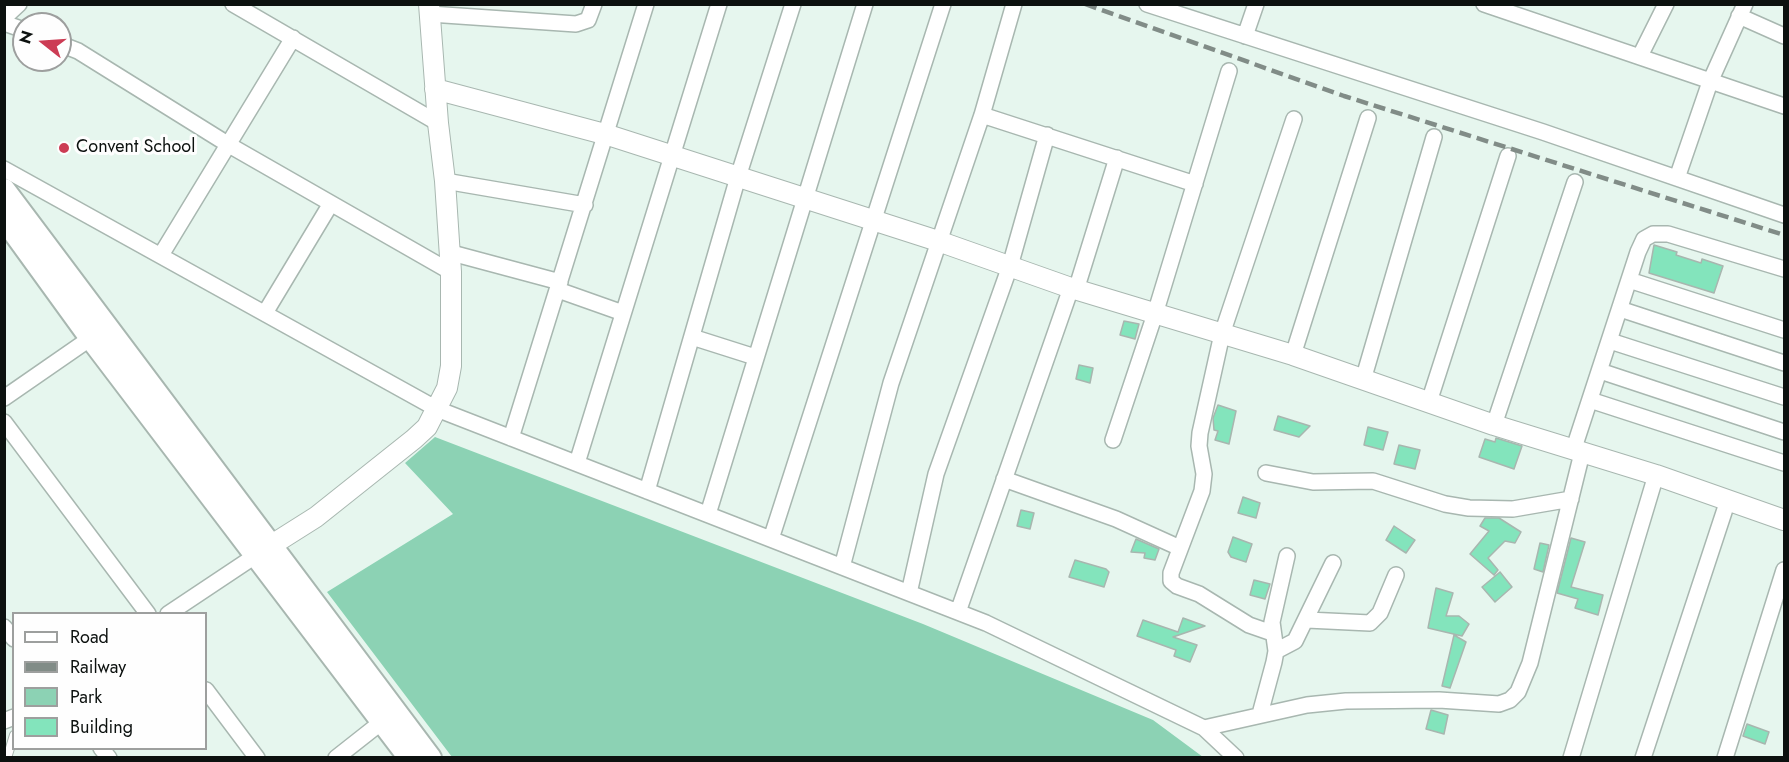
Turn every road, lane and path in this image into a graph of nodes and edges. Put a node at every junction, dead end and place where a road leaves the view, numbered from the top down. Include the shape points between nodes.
1 (233, 4) edge
2 (594, 4) edge
3 (646, 4) edge
4 (719, 4) edge
5 (793, 4) edge
6 (865, 4) edge
7 (943, 4) edge
8 (1014, 4) edge
9 (1147, 4) edge
10 (1256, 4) edge
11 (1484, 4) edge
12 (1666, 4) edge
13 (429, 9) edge
14 (1742, 10) edge
15 (490, 11) edge
16 (1245, 36) junction
17 (1785, 36) edge
18 (293, 38) junction
19 (72, 49) edge
20 (1640, 56) junction
21 (1229, 71) dead end
22 (1710, 82) junction
23 (435, 90) junction
24 (1785, 106) edge
25 (982, 115) junction
26 (1368, 118) dead end
27 (1294, 119) dead end
28 (438, 123) junction
29 (608, 135) junction
30 (1047, 135) junction
31 (1434, 137) dead end
32 (229, 145) junction
33 (672, 156) junction
34 (1508, 156) dead end
35 (1117, 158) junction
36 (4, 169) edge
37 (738, 177) junction
38 (1677, 178) junction
39 (446, 181) junction
40 (1575, 182) dead end
41 (1195, 184) junction
42 (4, 190) edge
43 (803, 199) junction
44 (330, 205) junction
45 (585, 205) junction
46 (1785, 215) edge
47 (4, 218) edge
48 (873, 220) junction
49 (938, 241) junction
50 (448, 252) junction
51 (161, 255) junction
52 (1010, 266) junction
53 (1785, 269) edge
54 (451, 272) junction
55 (1629, 280) junction
56 (559, 286) junction
57 (1074, 289) junction
58 (1620, 309) junction
59 (265, 313) junction
60 (623, 313) junction
61 (1155, 314) junction
62 (1785, 330) edge
63 (99, 333) junction
64 (1222, 334) junction
65 (692, 337) junction
66 (1610, 341) junction
67 (1293, 355) junction
68 (755, 357) junction
69 (1785, 363) edge
70 (1600, 370) junction
71 (1363, 380) junction
72 (1785, 397) edge
73 (4, 398) edge
74 (1590, 400) junction
75 (1429, 402) junction
76 (437, 409) junction
77 (4, 422) edge
78 (1494, 425) junction
79 (1785, 432) edge
80 (511, 438) junction
81 (1113, 440) dead end
82 (1577, 452) junction
83 (1785, 463) edge
84 (577, 464) junction
85 (1266, 473) dead end
86 (1656, 475) junction
87 (1004, 479) junction
88 (647, 491) junction
89 (1570, 499) junction
90 (1728, 500) junction
91 (708, 514) junction
92 (1785, 520) edge
93 (771, 539) junction
94 (1180, 548) junction
95 (262, 551) junction
96 (1287, 556) dead end
97 (1333, 563) dead end
98 (843, 567) junction
99 (1785, 570) edge
100 (1396, 575) dead end
101 (909, 593) junction
102 (146, 612) edge
103 (171, 612) edge
104 (958, 612) junction
105 (1307, 620) junction
106 (1272, 633) junction
107 (1276, 651) junction
108 (207, 691) edge
109 (1260, 714) junction
110 (390, 716) junction
111 (1204, 728) junction
112 (12, 742) edge
113 (7, 758) edge
114 (257, 758) edge
115 (336, 758) edge
116 (410, 758) edge
117 (430, 758) edge
118 (1236, 758) edge
119 (1571, 758) edge
120 (1643, 758) edge
121 (1725, 758) edge

1 - 18 street
2 - 15 street via 588,20 576,24
3 - 29 street
4 - 33 street
5 - 37 street
6 - 43 street
7 - 48 street
8 - 25 street
9 - 16 street
10 - 16 street
11 - 20 street
12 - 20 street
13 - 15 street
13 - 23 street
14 - 17 street
14 - 22 street
16 - 38 street
18 - 28 street
18 - 32 street
19 - 32 street
20 - 22 street
21 - 41 street
22 - 24 street
22 - 38 street
23 - 28 street
23 - 29 street
25 - 30 street
25 - 49 street
26 - 67 street
27 - 64 street
28 - 39 street
29 - 33 street
29 - 45 street
30 - 35 street
30 - 52 street
31 - 71 street
32 - 44 street
32 - 51 street
33 - 37 street
33 - 60 street
34 - 75 street
35 - 41 street
35 - 57 street
36 - 51 street
37 - 43 street
37 - 65 street
38 - 46 street
39 - 45 street
39 - 50 street
40 - 78 street
41 - 61 street
42 - 63 main road
43 - 48 street
43 - 68 street
44 - 54 street
44 - 59 street
45 - 56 street
47 - 63 main road
48 - 49 street
48 - 93 street
49 - 52 street
49 - 98 street via 891,383
50 - 54 street
50 - 56 street
51 - 59 street
52 - 57 street
52 - 101 street via 936,474
53 - 55 street via 1684,238 1653,234 1644,239
54 - 76 street via 451,366 447,388
55 - 58 street
55 - 62 street
56 - 60 street
56 - 80 street
57 - 61 street
57 - 87 street
58 - 66 street
58 - 69 street
59 - 76 street
60 - 84 street
61 - 64 street
61 - 81 street
63 - 73 street
63 - 95 main road
64 - 67 street
64 - 94 street via 1200,433 1202,491
65 - 68 street
65 - 88 street
66 - 70 street
66 - 72 street
67 - 71 street
68 - 91 street
70 - 74 street
70 - 79 street
71 - 75 street
74 - 82 street
74 - 83 street
75 - 78 street
76 - 80 street
76 - 95 street via 427,427 414,439 316,517
77 - 102 street
78 - 82 street
80 - 84 street
82 - 86 street
82 - 89 street
84 - 88 street
85 - 89 street via 1305,481 1373,481 1469,508 1513,509
86 - 90 street
86 - 119 street
87 - 94 street via 1116,519
87 - 104 street
88 - 91 street
89 - 109 street via 1530,663 1518,692 1510,700 1499,704 1346,701
90 - 92 street
90 - 120 street
91 - 93 street
93 - 98 street
94 - 106 street via 1171,581 1239,620
95 - 103 street
95 - 110 main road
96 - 106 street
97 - 105 street
98 - 101 street
99 - 121 street
100 - 105 street via 1380,613 1370,623
101 - 104 street
104 - 111 street
105 - 107 street via 1295,641
106 - 107 street
107 - 109 street
108 - 114 street
109 - 111 street
110 - 115 street
110 - 116 main road
110 - 117 main road
111 - 118 street
112 - 113 lane

